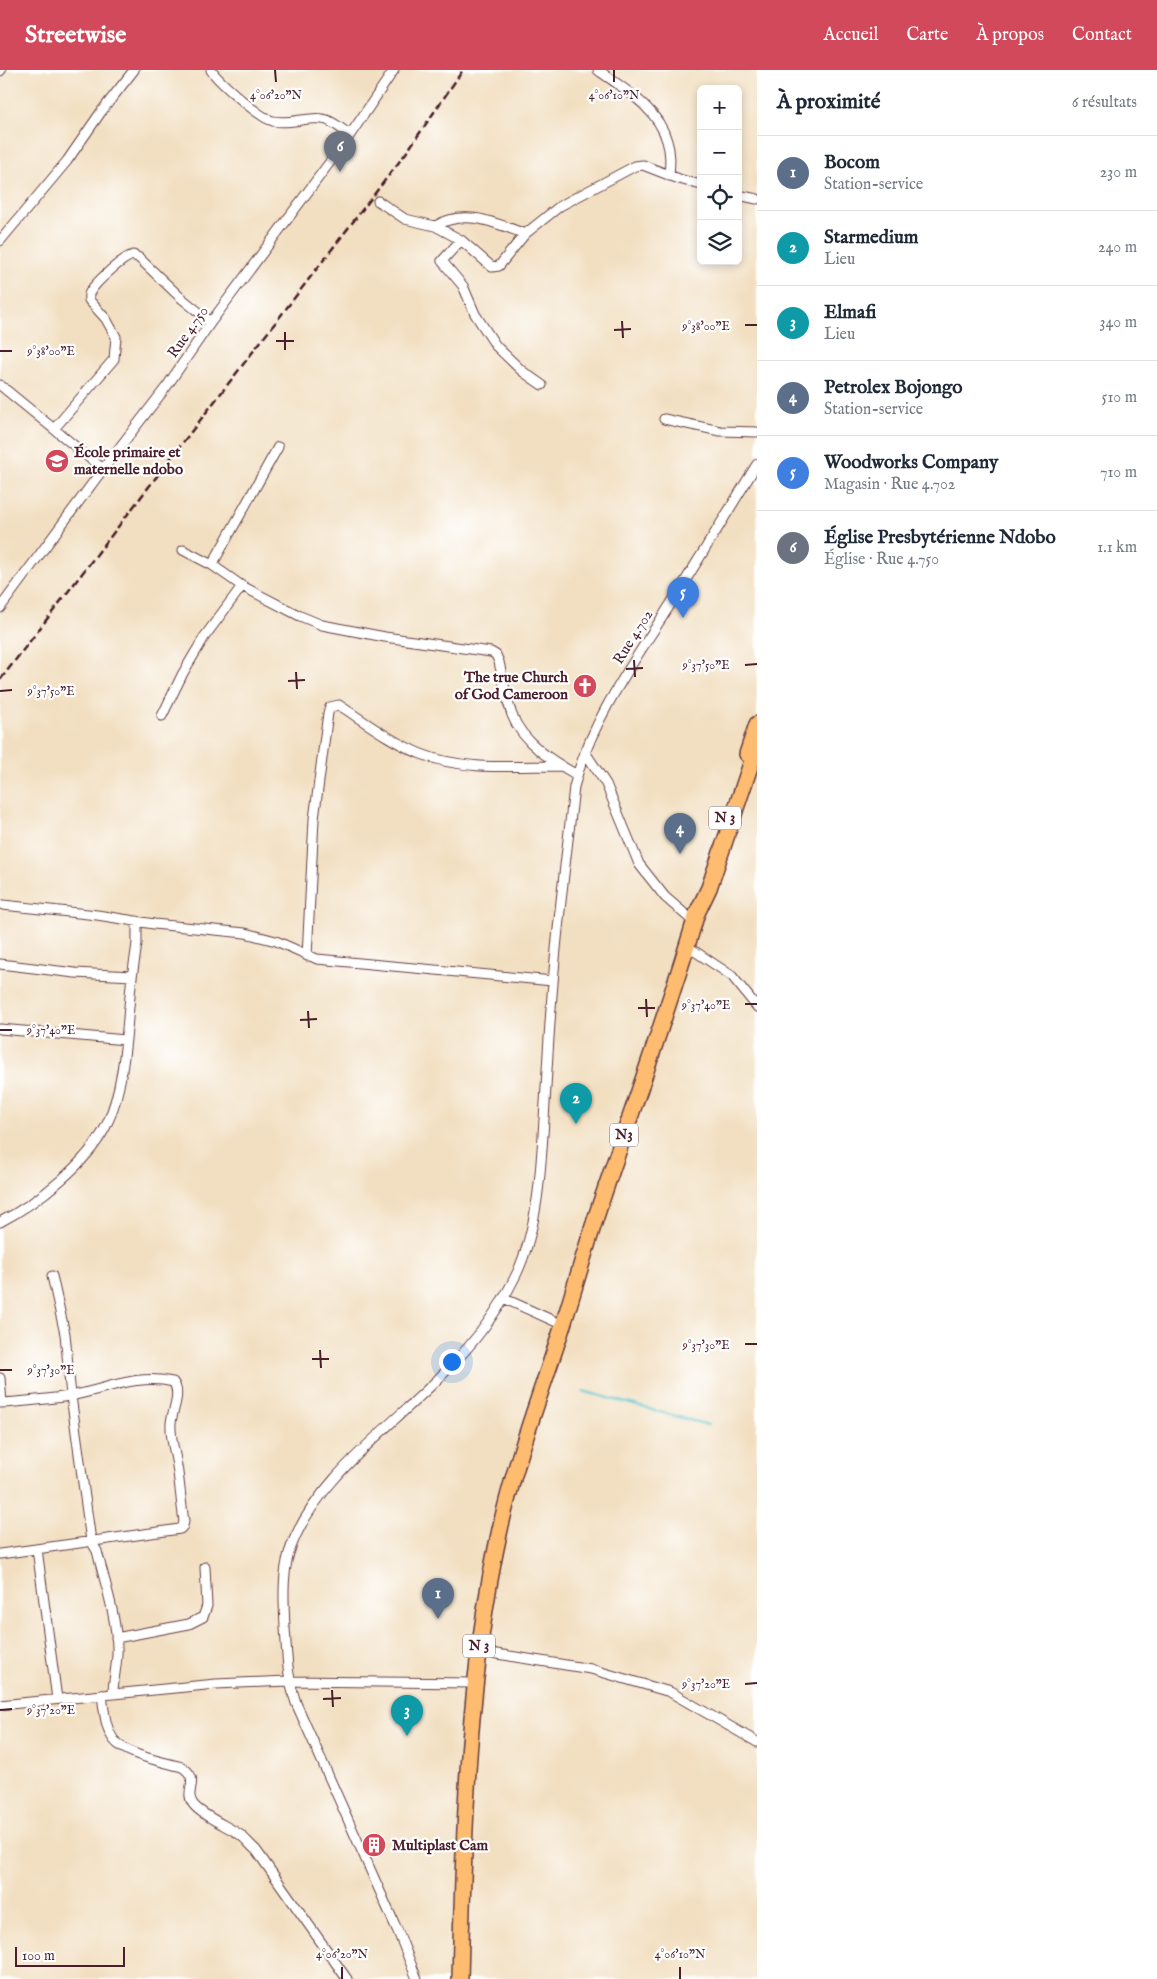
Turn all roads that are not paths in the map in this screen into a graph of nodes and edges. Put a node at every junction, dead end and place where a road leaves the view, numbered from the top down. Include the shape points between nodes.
1 (134, 70) edge
2 (211, 70) edge
3 (394, 70) edge
4 (598, 70) edge
5 (350, 134) junction
6 (670, 176) junction
7 (697, 184) edge
8 (742, 196) edge
9 (757, 199) edge
10 (378, 200) dead end
11 (435, 226) junction
12 (525, 234) junction
13 (460, 240) junction
14 (0, 241) edge
15 (211, 322) junction
16 (0, 385) edge
17 (542, 385) dead end
18 (664, 419) dead end
19 (54, 429) junction
20 (757, 432) edge
21 (278, 447) dead end
22 (757, 464) edge
23 (103, 469) junction
24 (183, 550) dead end
25 (212, 566) junction
26 (242, 586) junction
27 (0, 608) edge
28 (162, 716) dead end
29 (757, 724) edge
30 (757, 746) edge
31 (585, 752) junction
32 (561, 766) junction
33 (576, 775) junction
34 (3, 904) dead end
35 (696, 917) junction
36 (137, 921) junction
37 (687, 946) junction
38 (307, 956) junction
39 (0, 964) edge
40 (132, 976) junction
41 (553, 982) junction
42 (757, 1007) edge
43 (0, 1029) edge
44 (126, 1040) junction
45 (0, 1222) edge
46 (52, 1276) dead end
47 (503, 1298) junction
48 (563, 1325) junction
49 (0, 1378) edge
50 (71, 1396) junction
51 (1, 1403) edge
52 (91, 1541) junction
53 (37, 1549) junction
54 (0, 1554) edge
55 (205, 1567) dead end
56 (116, 1638) junction
57 (478, 1651) junction
58 (288, 1681) junction
59 (474, 1683) junction
60 (113, 1694) junction
61 (102, 1695) junction
62 (58, 1699) junction
63 (0, 1704) edge
64 (757, 1742) edge
65 (346, 1979) edge
66 (417, 1979) edge
67 (460, 1979) edge

1 - 14 street via 67,161
2 - 5 street via 267,120 287,123 322,119
3 - 5 street, Rue 4.750
4 - 6 street via 636,98 660,125 668,147
5 - 15 street, Rue 4.750
6 - 7 street
6 - 12 street via 643,165 635,166 560,206
8 - 9 street
10 - 11 street via 405,219
11 - 12 street via 454,218 483,219
11 - 13 street
12 - 13 street via 496,267
13 - 17 street via 442,261 463,286 475,314 496,346
15 - 19 street via 139,258 133,255 127,258 106,275 89,296 116,337 114,359
15 - 23 street, Rue 4.750 via 168,386
16 - 19 street
18 - 20 street via 720,431
19 - 23 street
21 - 25 street
22 - 31 street, Rue 4.702 via 622,680
23 - 27 street, Rue 4.750
24 - 25 street
25 - 26 street
26 - 28 street via 205,636
26 - 32 street via 322,625 385,638 491,652 499,662 513,717 545,756
29 - 35 highway, N 3 via 703,880
30 - 35 highway, N 3 via 709,888
31 - 33 street, Rue 4.702
31 - 35 street via 606,784 639,864 665,897
32 - 33 street
32 - 38 street via 493,766 440,760 383,734 334,704 328,714 314,819
33 - 41 street, Rue 4.702
34 - 36 street
35 - 37 highway, N 3
36 - 38 street via 245,933 276,941
36 - 40 street
37 - 42 street via 732,976
37 - 48 highway, N3
38 - 41 street
39 - 40 street
40 - 44 street
41 - 47 street, Rue 4.702 via 538,1193 518,1271
43 - 44 street
44 - 45 street via 115,1103 106,1127 92,1148 52,1187 24,1209
46 - 50 street via 65,1334
47 - 48 street
47 - 58 street, Rue 4.702 via 479,1334 447,1371 379,1433 321,1494 305,1518 289,1553 283,1586
48 - 57 highway, N 3 via 516,1467 499,1530
49 - 51 street
50 - 51 street
50 - 52 street
50 - 52 street via 127,1382 156,1380 173,1382 177,1392 171,1429 183,1526
52 - 53 street
52 - 56 street via 115,1620
53 - 54 street
53 - 62 street
55 - 56 street via 207,1606 203,1617 189,1624
56 - 60 street
57 - 59 highway, N 3
57 - 64 street via 591,1669 670,1692
58 - 59 street
58 - 60 street
58 - 66 street, Rue 4.702
59 - 67 highway, N 3 via 466,1785
60 - 61 street
61 - 62 street
61 - 65 street via 114,1740 126,1750 190,1772 193,1805 241,1835 256,1850
62 - 63 street

